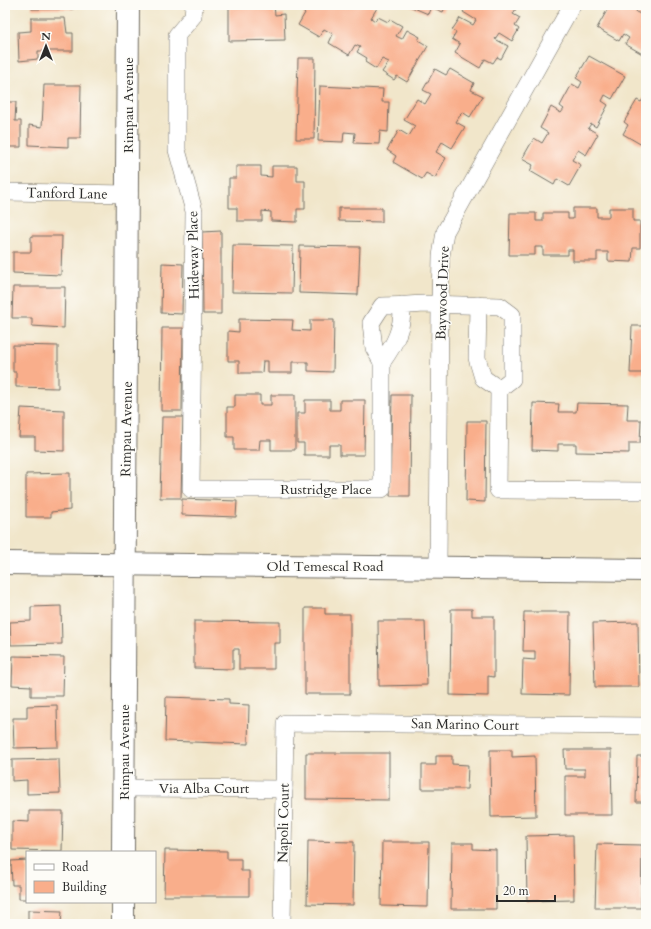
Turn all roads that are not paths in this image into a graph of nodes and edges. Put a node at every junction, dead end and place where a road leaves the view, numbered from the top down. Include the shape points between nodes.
1 (128, 5) edge
2 (194, 5) edge
3 (572, 5) edge
4 (5, 192) edge
5 (128, 194) junction
6 (440, 304) junction
7 (402, 305) junction
8 (478, 305) junction
9 (382, 362) junction
10 (499, 389) junction
11 (191, 489) joint
12 (646, 491) edge
13 (5, 563) edge
14 (125, 564) junction
15 (438, 567) junction
16 (646, 570) edge
17 (284, 723) joint
18 (646, 726) edge
19 (124, 788) junction
20 (284, 789) junction
21 (123, 851) edge
22 (123, 903) edge
23 (123, 924) edge
24 (282, 924) edge

1 - 5 main road, Rimpau Avenue
2 - 11 street, Hideway Place via 192,16 177,35 177,150 194,211
3 - 6 street, Baywood Drive via 445,232 441,256
4 - 5 street, Tanford Lane
5 - 14 main road, Rimpau Avenue
6 - 7 street, Rustridge Place
6 - 8 street, Rustridge Place
6 - 15 street, Baywood Drive
7 - 9 street via 403,317 399,334
7 - 9 street, Rustridge Place via 382,306 371,323 374,348
8 - 10 street via 477,358 483,378
8 - 10 street, Rustridge Place via 500,306 512,315 512,379
9 - 11 street, Rustridge Place via 382,489
10 - 12 street via 498,490
13 - 14 main road, Old Temescal Road
14 - 15 main road, Old Temescal Road
14 - 19 main road, Rimpau Avenue
15 - 16 main road, Old Temescal Road
17 - 18 street, San Marino Court
17 - 20 street, Napoli Court
19 - 20 street, Via Alba Court
19 - 21 main road, Rimpau Avenue
20 - 24 street, Napoli Court
22 - 23 main road

